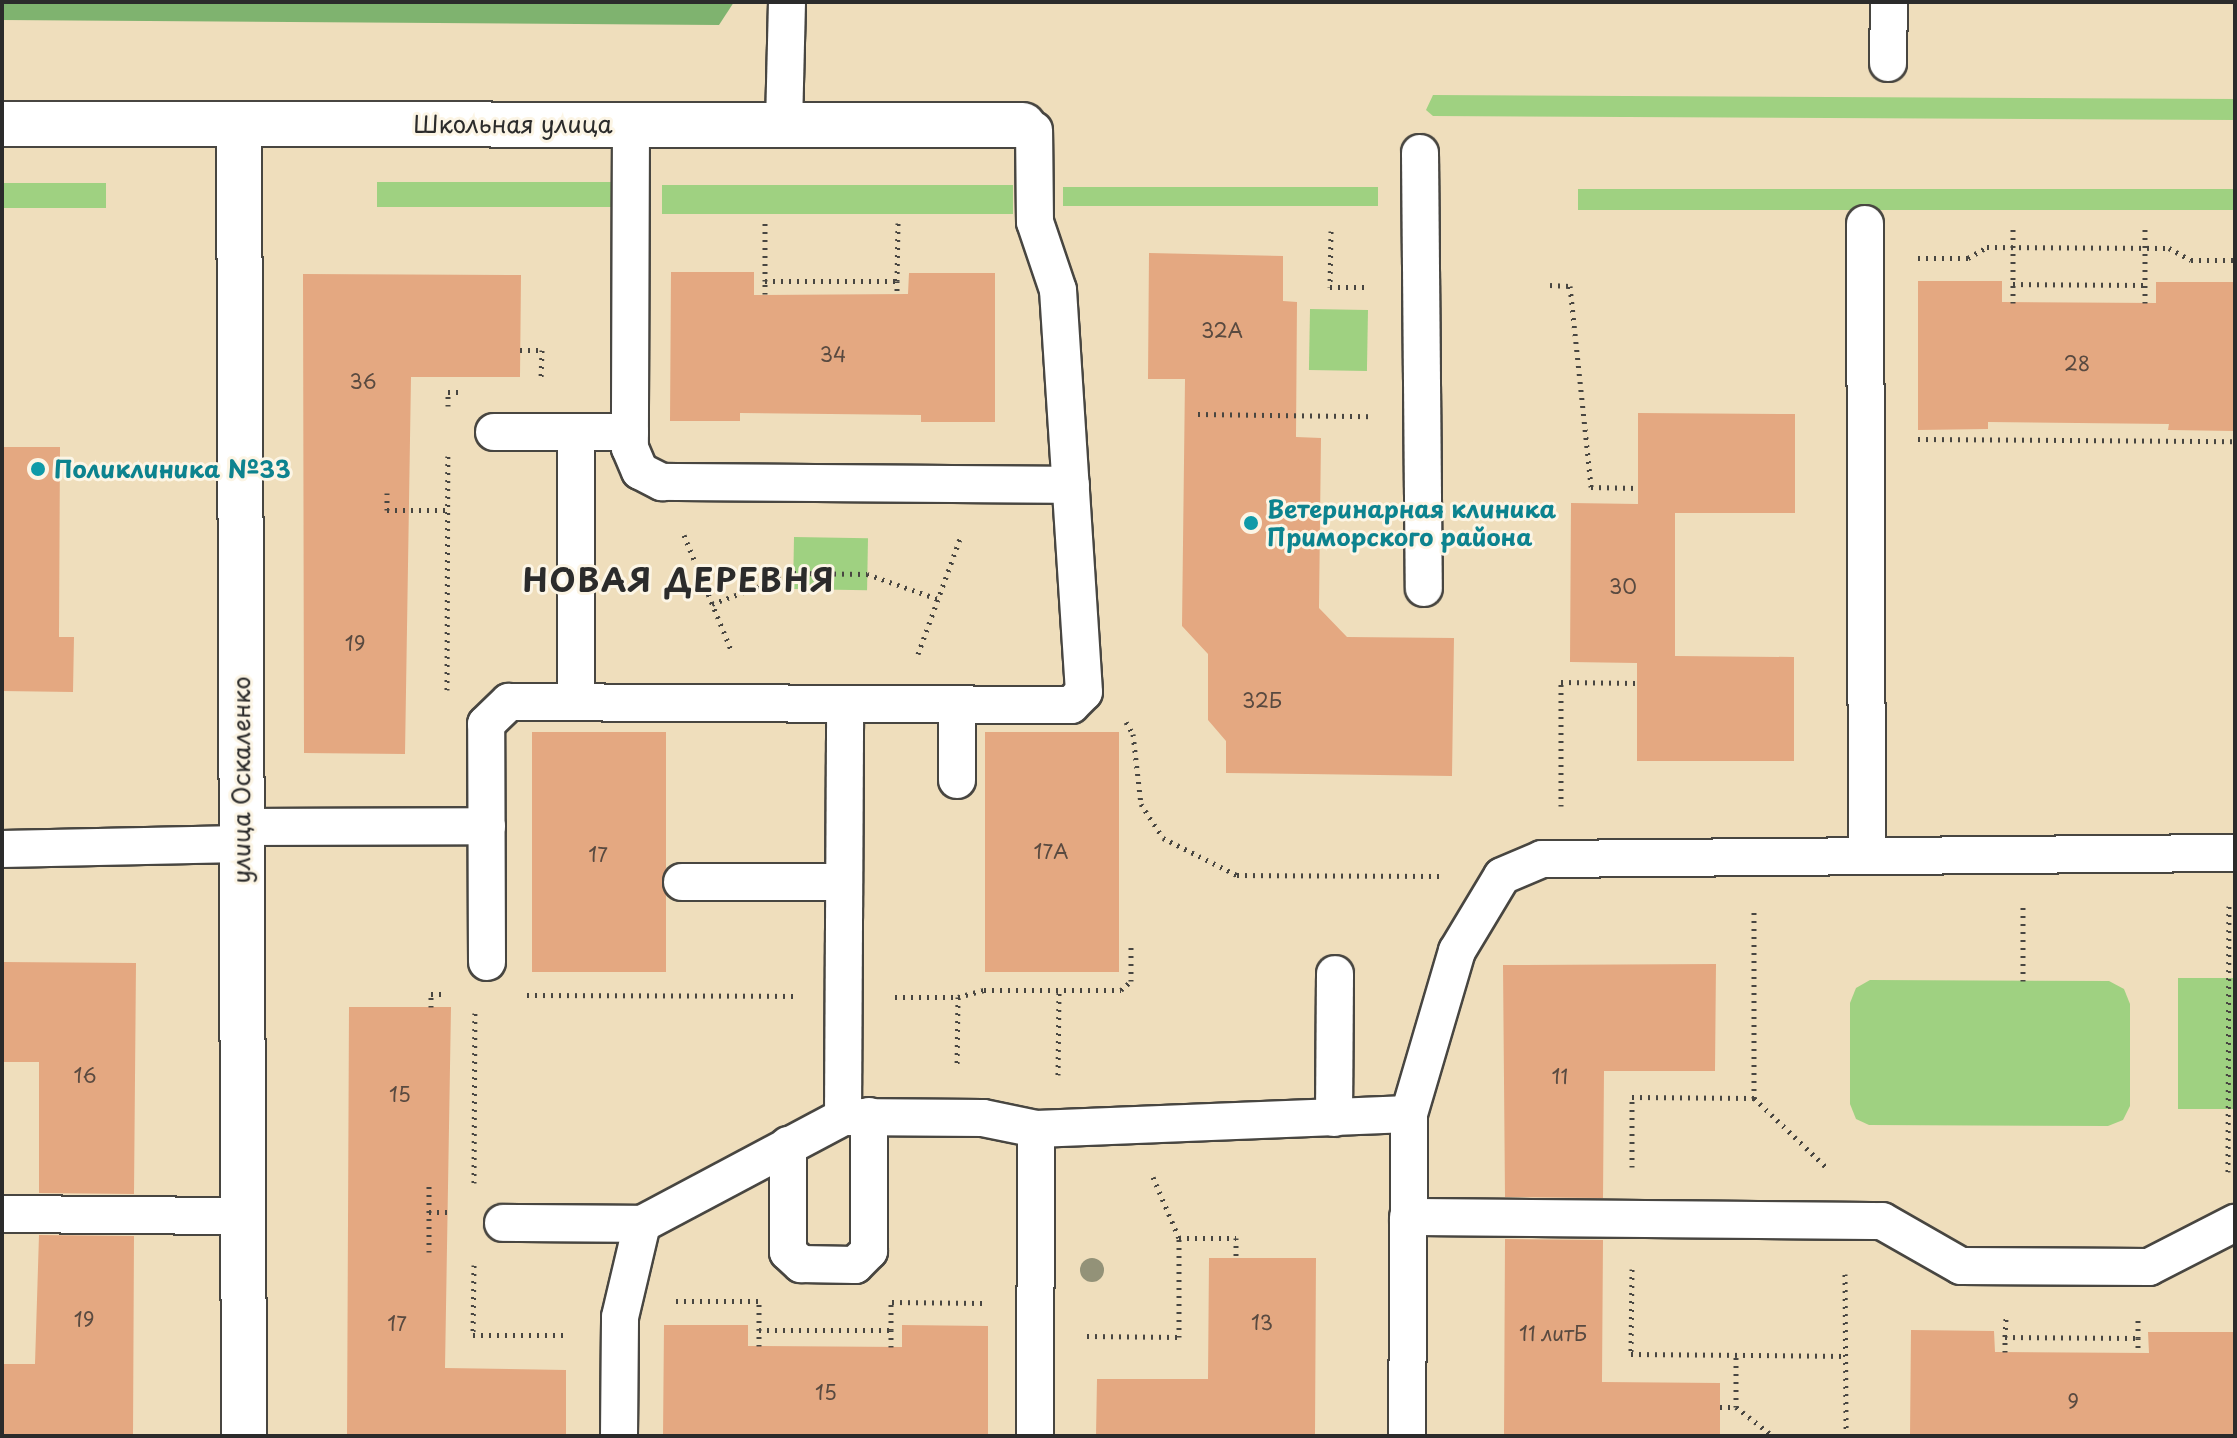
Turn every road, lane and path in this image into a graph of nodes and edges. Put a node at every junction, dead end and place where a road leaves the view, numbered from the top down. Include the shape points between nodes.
1 (787, 2) edge
2 (1889, 2) edge
3 (1888, 63) dead end
4 (2, 124) edge
5 (631, 124) junction
6 (239, 125) junction
7 (784, 125) junction
8 (1028, 128) joint
9 (1420, 153) dead end
10 (765, 222) dead end
11 (898, 223) dead end
12 (2013, 226) dead end
13 (2145, 227) dead end
14 (1331, 231) dead end
15 (1865, 241) joint
16 (2013, 247) junction
17 (2146, 248) junction
18 (2235, 260) edge
19 (765, 281) junction
20 (897, 281) junction
21 (2013, 284) junction
22 (1550, 285) dead end
23 (2146, 285) junction
24 (1422, 288) junction
25 (765, 294) dead end
26 (897, 294) dead end
27 (2013, 303) dead end
28 (2145, 303) dead end
29 (520, 350) dead end
30 (464, 392) dead end
31 (541, 392) dead end
32 (1198, 414) dead end
33 (1423, 416) junction
34 (448, 422) dead end
35 (494, 432) dead end
36 (576, 432) junction
37 (630, 432) junction
38 (1865, 439) junction
39 (2235, 441) edge
40 (448, 451) dead end
41 (980, 484) junction
42 (1071, 485) junction
43 (1638, 488) dead end
44 (387, 493) dead end
45 (448, 510) junction
46 (1424, 588) dead end
47 (938, 599) junction
48 (712, 604) dead end
49 (1637, 683) dead end
50 (1084, 692) junction
51 (447, 700) dead end
52 (576, 702) junction
53 (845, 704) junction
54 (899, 704) junction
55 (957, 704) junction
56 (957, 780) dead end
57 (487, 826) junction
58 (241, 836) junction
59 (2, 849) edge
60 (2232, 853) edge
61 (2023, 855) junction
62 (1867, 856) junction
63 (1561, 859) junction
64 (1502, 876) junction
65 (682, 882) dead end
66 (844, 882) junction
67 (1131, 945) dead end
68 (487, 962) dead end
69 (1335, 974) dead end
70 (2023, 981) dead end
71 (1059, 990) junction
72 (451, 993) dead end
73 (521, 995) dead end
74 (843, 996) junction
75 (958, 997) junction
76 (431, 1007) dead end
77 (1754, 1098) dead end
78 (1409, 1114) junction
79 (856, 1117) junction
80 (956, 1117) junction
81 (1334, 1118) junction
82 (1131, 1125) junction
83 (1047, 1128) junction
84 (788, 1145) junction
85 (429, 1183) dead end
86 (2, 1214) edge
87 (243, 1216) junction
88 (1408, 1217) junction
89 (1844, 1221) junction
90 (1882, 1221) junction
91 (503, 1223) dead end
92 (642, 1224) junction
93 (2231, 1224) edge
94 (1179, 1238) junction
95 (429, 1252) dead end
96 (1236, 1258) dead end
97 (759, 1301) dead end
98 (891, 1302) dead end
99 (2006, 1317) dead end
100 (2138, 1317) dead end
101 (759, 1330) junction
102 (891, 1330) junction
103 (1035, 1336) junction
104 (2005, 1337) junction
105 (2138, 1338) junction
106 (759, 1346) dead end
107 (891, 1347) dead end
108 (2005, 1352) dead end
109 (2138, 1353) dead end
110 (1736, 1355) dead end
111 (1720, 1407) dead end
112 (1736, 1407) junction
113 (244, 1436) edge
114 (619, 1436) edge
115 (1035, 1436) edge
116 (1407, 1436) edge
117 (1773, 1436) edge
118 (1846, 1436) edge

1 - 7 lane
2 - 3 lane
4 - 6 street, Школьная улица
5 - 6 street, Школьная улица
5 - 7 street, Школьная улица
5 - 37 lane
6 - 58 street, улица Оскаленко
7 - 8 street, Школьная улица
8 - 42 lane via 1035,222 1058,290
9 - 24 lane
10 - 19 path
11 - 20 path
12 - 16 path
13 - 17 path
14 - 24 path via 1330,287
15 - 16 path via 1968,258 1987,247
15 - 38 lane
16 - 17 path
16 - 21 path
17 - 18 path via 2169,248 2191,260
17 - 23 path
19 - 20 path
19 - 25 path
20 - 26 path
21 - 23 path
21 - 27 path
22 - 43 path via 1570,286 1591,487
23 - 28 path
24 - 33 lane
29 - 31 path via 542,350
30 - 34 path via 448,392
32 - 33 path
33 - 46 lane
35 - 36 lane
36 - 37 lane
36 - 52 lane
37 - 41 lane via 640,471 662,482
38 - 39 path
38 - 62 lane
40 - 45 path
41 - 42 lane
41 - 47 path
42 - 50 lane
44 - 45 path via 387,510
45 - 51 path
47 - 48 path via 867,574 794,573
47 - 54 path
49 - 63 path via 1561,682
50 - 55 lane via 1071,705
50 - 64 path via 1117,708 1133,734 1141,804 1163,838 1237,875
52 - 53 lane
52 - 57 lane via 509,702 486,724
53 - 54 lane
53 - 66 lane
54 - 55 lane
55 - 56 lane
57 - 58 lane
57 - 68 lane
58 - 59 lane
58 - 87 street, улица Оскаленко
60 - 61 lane
60 - 93 path
61 - 62 lane
61 - 70 path
62 - 63 lane
63 - 64 lane via 1542,859
64 - 78 lane via 1457,951
65 - 66 lane
66 - 74 lane
67 - 71 path via 1131,981 1121,990
69 - 81 lane
71 - 75 path via 984,990
71 - 83 path
72 - 76 path via 431,994
73 - 74 path
74 - 75 path
74 - 79 lane
75 - 80 path
77 - 90 path
78 - 81 lane
78 - 88 lane
79 - 80 lane
79 - 84 lane
79 - 84 lane via 869,1251 855,1265 801,1264 788,1252
80 - 83 lane
81 - 82 lane
82 - 83 lane
82 - 94 path
83 - 103 lane
84 - 92 lane
85 - 95 path
86 - 87 lane
87 - 113 street, улица Оскаленко
88 - 89 lane
88 - 116 lane
89 - 90 lane
89 - 118 path
90 - 93 lane via 1961,1266 2149,1267
91 - 92 lane
92 - 114 lane via 620,1317
94 - 96 path via 1236,1238
94 - 103 path via 1179,1337
97 - 101 path
98 - 102 path
99 - 104 path
100 - 105 path
101 - 102 path
101 - 106 path
102 - 107 path
103 - 115 lane
104 - 105 path
104 - 108 path
105 - 109 path
110 - 112 path
111 - 112 path
112 - 117 path

